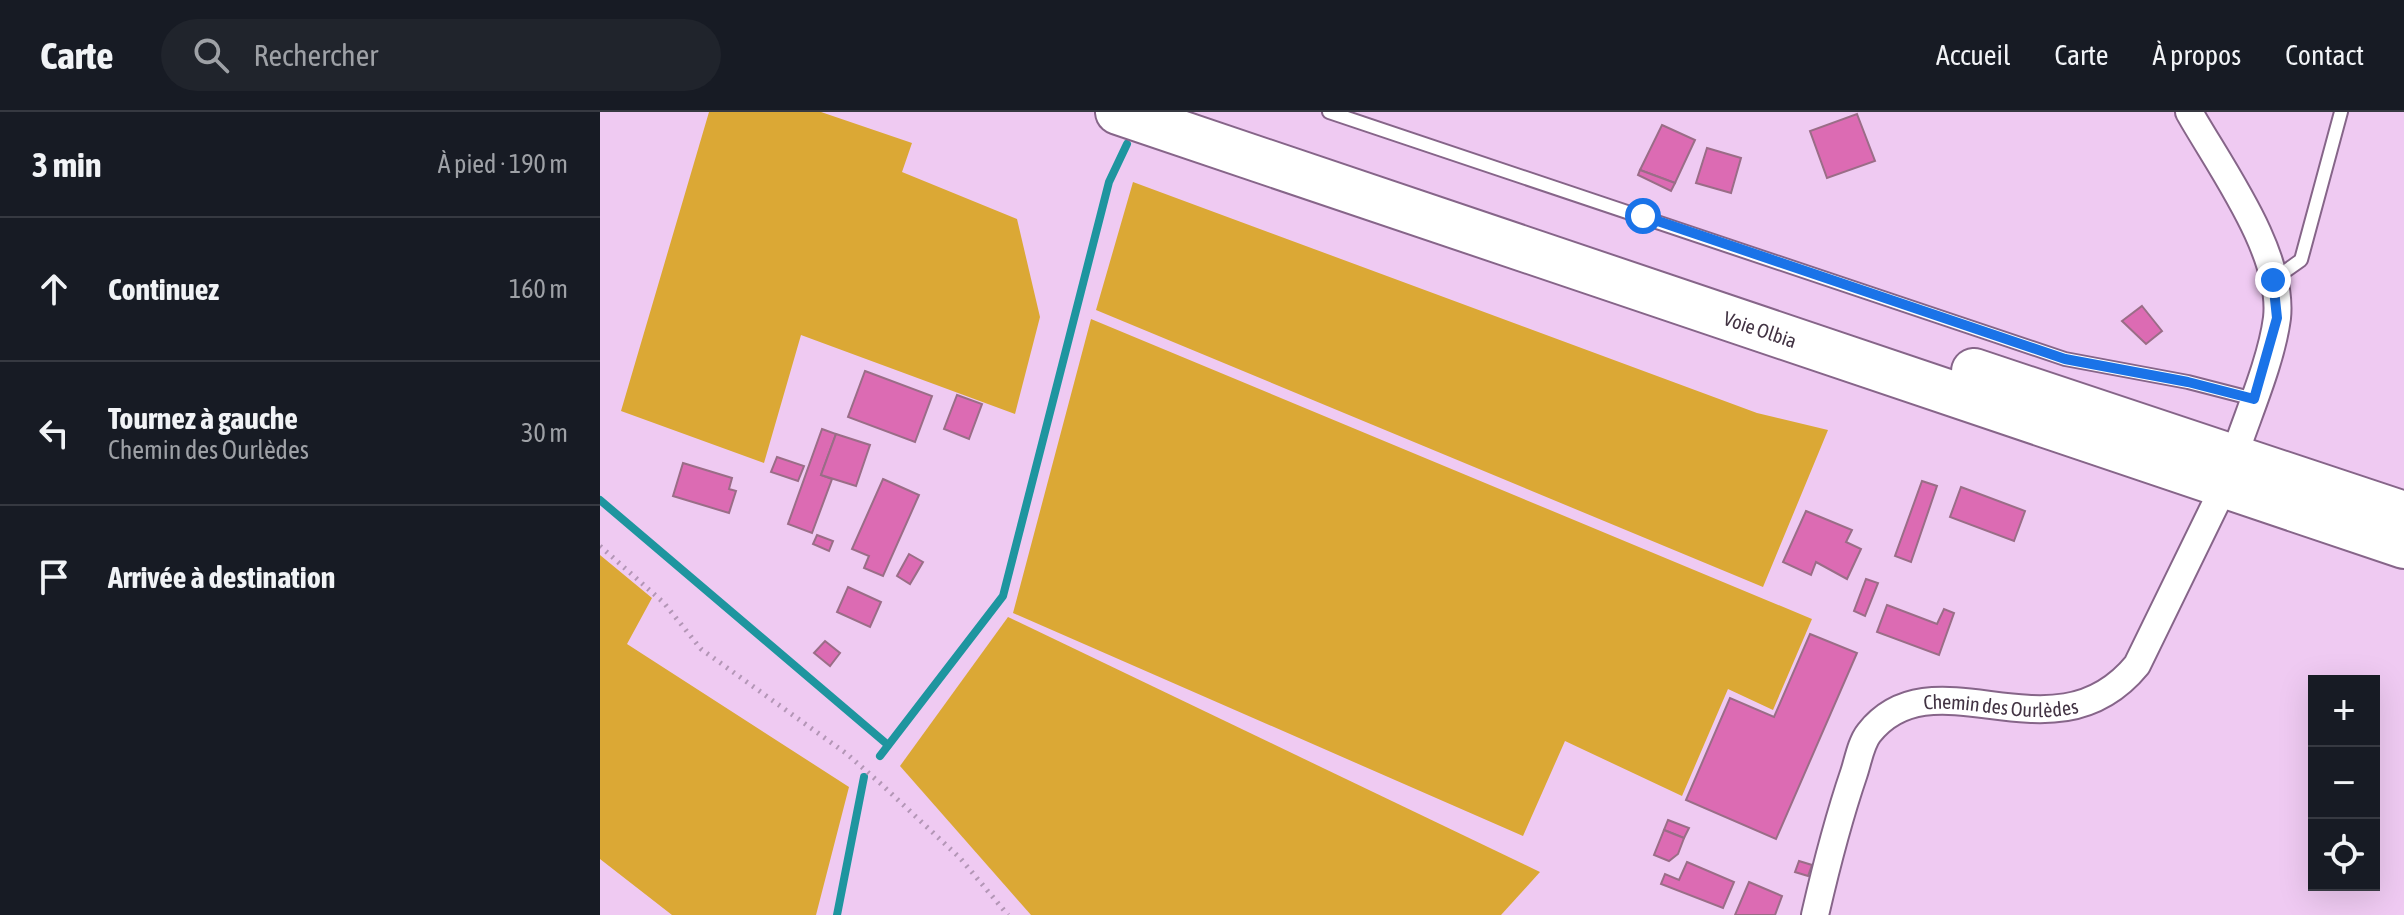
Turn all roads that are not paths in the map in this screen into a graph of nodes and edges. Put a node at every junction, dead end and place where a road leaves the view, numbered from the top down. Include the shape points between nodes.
1 (1118, 112) edge
2 (1195, 112) edge
3 (1329, 112) edge
4 (2189, 112) edge
5 (2341, 112) edge
6 (2273, 280) junction
7 (2254, 399) junction
8 (2239, 442) dead end
9 (2217, 501) dead end
10 (2404, 514) edge
11 (2404, 546) edge
12 (1815, 915) edge

1 - 11 highway, Voie Olbia
2 - 10 highway, Voie Olbia
3 - 7 lane via 2065,359
4 - 6 street via 2262,243
5 - 6 lane via 2301,260
6 - 7 street via 2277,318
7 - 8 street
9 - 12 street, Chemin des Ourlèdes via 2137,665 2113,689 2061,711 1921,701 1883,719 1867,736 1835,830

